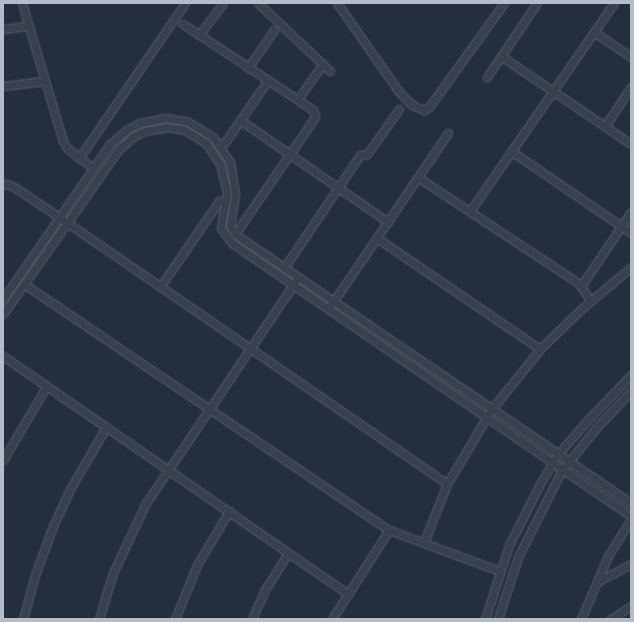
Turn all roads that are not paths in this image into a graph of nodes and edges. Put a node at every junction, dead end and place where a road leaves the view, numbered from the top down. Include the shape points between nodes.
1 (22, 3) edge
2 (185, 3) edge
3 (223, 3) edge
4 (258, 3) edge
5 (337, 3) edge
6 (504, 3) edge
7 (537, 3) edge
8 (614, 3) edge
9 (182, 24) dead end
10 (28, 26) junction
11 (3, 29) edge
12 (274, 30) dead end
13 (594, 32) junction
14 (199, 36) junction
15 (501, 56) junction
16 (631, 58) edge
17 (248, 68) junction
18 (319, 69) dead end
19 (330, 71) dead end
20 (487, 77) dead end
21 (268, 80) junction
22 (45, 81) junction
23 (3, 86) edge
24 (631, 86) edge
25 (553, 91) junction
26 (298, 99) junction
27 (399, 109) dead end
28 (240, 120) junction
29 (605, 126) junction
30 (448, 134) dead end
31 (631, 144) edge
32 (220, 145) junction
33 (511, 151) junction
34 (290, 154) junction
35 (79, 158) junction
36 (92, 167) junction
37 (419, 178) junction
38 (3, 183) edge
39 (338, 188) junction
40 (226, 200) junction
41 (470, 211) junction
42 (631, 212) edge
43 (59, 217) junction
44 (67, 222) junction
45 (388, 222) junction
46 (621, 227) junction
47 (631, 233) edge
48 (235, 234) junction
49 (377, 238) junction
50 (631, 267) edge
51 (284, 268) junction
52 (298, 278) junction
53 (24, 284) junction
54 (293, 285) junction
55 (581, 286) junction
56 (160, 287) junction
57 (3, 299) edge
58 (591, 301) junction
59 (333, 302) junction
60 (329, 310) junction
61 (3, 314) edge
62 (249, 349) junction
63 (540, 349) junction
64 (3, 356) edge
65 (631, 375) edge
66 (46, 387) junction
67 (631, 391) edge
68 (208, 409) junction
69 (491, 410) junction
70 (486, 417) junction
71 (106, 428) junction
72 (558, 454) junction
73 (3, 460) edge
74 (569, 461) junction
75 (553, 463) junction
76 (168, 470) junction
77 (562, 470) junction
78 (447, 484) junction
79 (631, 504) edge
80 (229, 512) junction
81 (631, 516) edge
82 (631, 519) edge
83 (389, 530) junction
84 (424, 542) junction
85 (288, 553) junction
86 (631, 564) edge
87 (499, 571) junction
88 (597, 582) junction
89 (347, 593) junction
90 (631, 606) edge
91 (23, 619) edge
92 (99, 619) edge
93 (175, 619) edge
94 (252, 619) edge
95 (332, 619) edge
96 (485, 619) edge
97 (500, 619) edge
98 (581, 619) edge
99 (611, 619) edge

1 - 10 street
2 - 35 street
3 - 14 street
4 - 19 street
5 - 6 street via 399,92 412,105 424,110 429,107
7 - 15 street
8 - 13 street
9 - 14 street
10 - 11 street
10 - 22 street
12 - 17 street
13 - 16 street
13 - 25 street
14 - 17 street
15 - 20 street
15 - 25 street
17 - 21 street
18 - 26 street
21 - 26 street
21 - 28 street
22 - 23 street
22 - 35 street via 63,141
24 - 29 street
25 - 29 street
25 - 33 street
26 - 34 street via 313,110 315,117
27 - 39 street via 368,154 360,155
28 - 32 street
28 - 34 street
29 - 31 street
30 - 37 street
32 - 36 street via 205,130 188,122 155,119 128,129 118,136
32 - 48 street via 233,173 235,194 230,226
33 - 41 street
33 - 46 street
34 - 39 street
34 - 48 street
35 - 36 street
36 - 43 street
37 - 41 street
37 - 45 street
38 - 43 street via 14,187
39 - 45 street
39 - 51 street
40 - 44 street via 223,173 206,143 185,130 157,128 134,136 119,149
40 - 54 street via 221,223 225,237
40 - 56 street via 218,201
41 - 55 street
42 - 46 street
43 - 44 street
43 - 57 street
44 - 53 street
44 - 56 street
45 - 49 street
46 - 47 street
46 - 55 street
48 - 51 street
49 - 59 street
49 - 63 street
50 - 58 street
51 - 52 street
52 - 54 street
52 - 59 street
53 - 61 street
53 - 68 street
54 - 60 street
54 - 62 street
55 - 58 street
56 - 62 street
58 - 63 street
59 - 60 street
59 - 69 street
60 - 70 street
62 - 68 street
62 - 78 street
63 - 69 street
64 - 66 street
65 - 72 street via 610,394
66 - 71 street
66 - 73 street
67 - 74 street
68 - 76 street
68 - 83 street
69 - 70 street
69 - 72 street
70 - 75 street
70 - 78 street
71 - 76 street
71 - 91 street via 73,484 53,526 34,574
72 - 74 street
72 - 75 street
74 - 77 street
74 - 79 street
75 - 77 street
75 - 87 street via 531,500
76 - 80 street
76 - 92 street via 129,536 113,573
77 - 81 street
77 - 97 street via 518,557
78 - 84 street
80 - 85 street
80 - 93 street via 197,565
82 - 88 street via 608,556
83 - 84 street
83 - 89 street
84 - 87 street
85 - 89 street
85 - 94 street via 266,588
86 - 88 street
87 - 96 street
88 - 98 street
89 - 95 street
90 - 99 street

